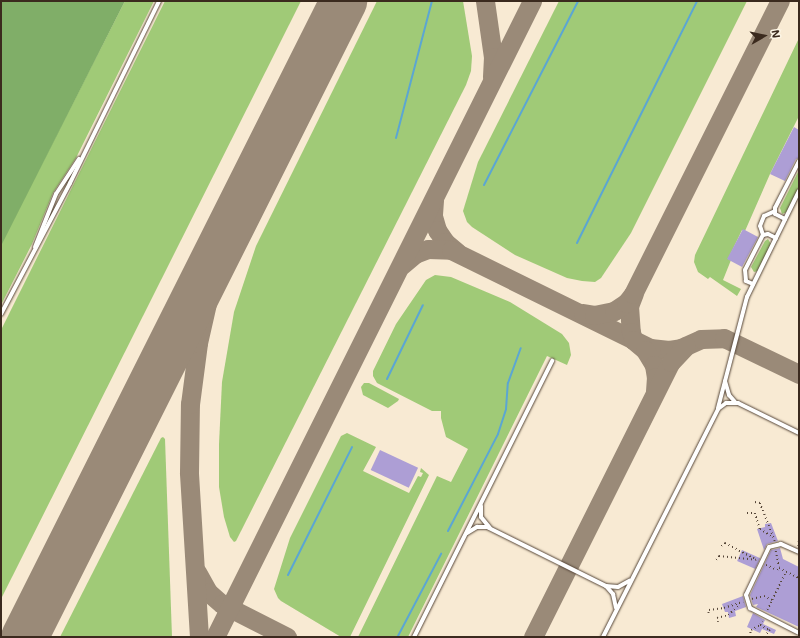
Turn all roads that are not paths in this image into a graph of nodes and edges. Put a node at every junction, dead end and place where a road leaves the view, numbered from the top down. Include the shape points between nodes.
1 (159, 1) edge
2 (84, 151) junction
3 (799, 161) edge
4 (799, 191) edge
5 (775, 211) junction
6 (785, 219) junction
7 (763, 235) junction
8 (776, 238) junction
9 (34, 253) junction
10 (753, 284) junction
11 (1, 314) edge
12 (552, 361) dead end
13 (724, 381) junction
14 (735, 402) junction
15 (718, 409) junction
16 (799, 433) edge
17 (481, 503) junction
18 (492, 529) junction
19 (464, 536) junction
20 (799, 552) edge
21 (631, 579) junction
22 (606, 586) junction
23 (616, 610) junction
24 (799, 633) edge
25 (414, 637) edge
26 (603, 637) edge

1 - 2 lane
2 - 9 lane
2 - 9 lane via 56,194
3 - 5 lane
4 - 6 lane
5 - 6 lane via 775,214
5 - 7 lane via 766,214 762,220 760,226
6 - 8 lane
7 - 8 lane via 768,234
7 - 10 lane via 744,270 746,280
8 - 10 lane
9 - 11 lane
10 - 13 lane via 743,308
12 - 17 lane
13 - 14 lane via 729,395
13 - 15 lane
14 - 15 lane via 726,403
14 - 16 lane
15 - 21 lane
17 - 18 lane via 481,517
17 - 19 lane
18 - 19 lane via 477,528
18 - 22 lane
19 - 25 lane
20 - 24 lane via 785,544 769,547 759,561 747,590 746,600 753,610
21 - 22 lane via 618,587
21 - 23 lane
22 - 23 lane via 613,594
23 - 26 lane

